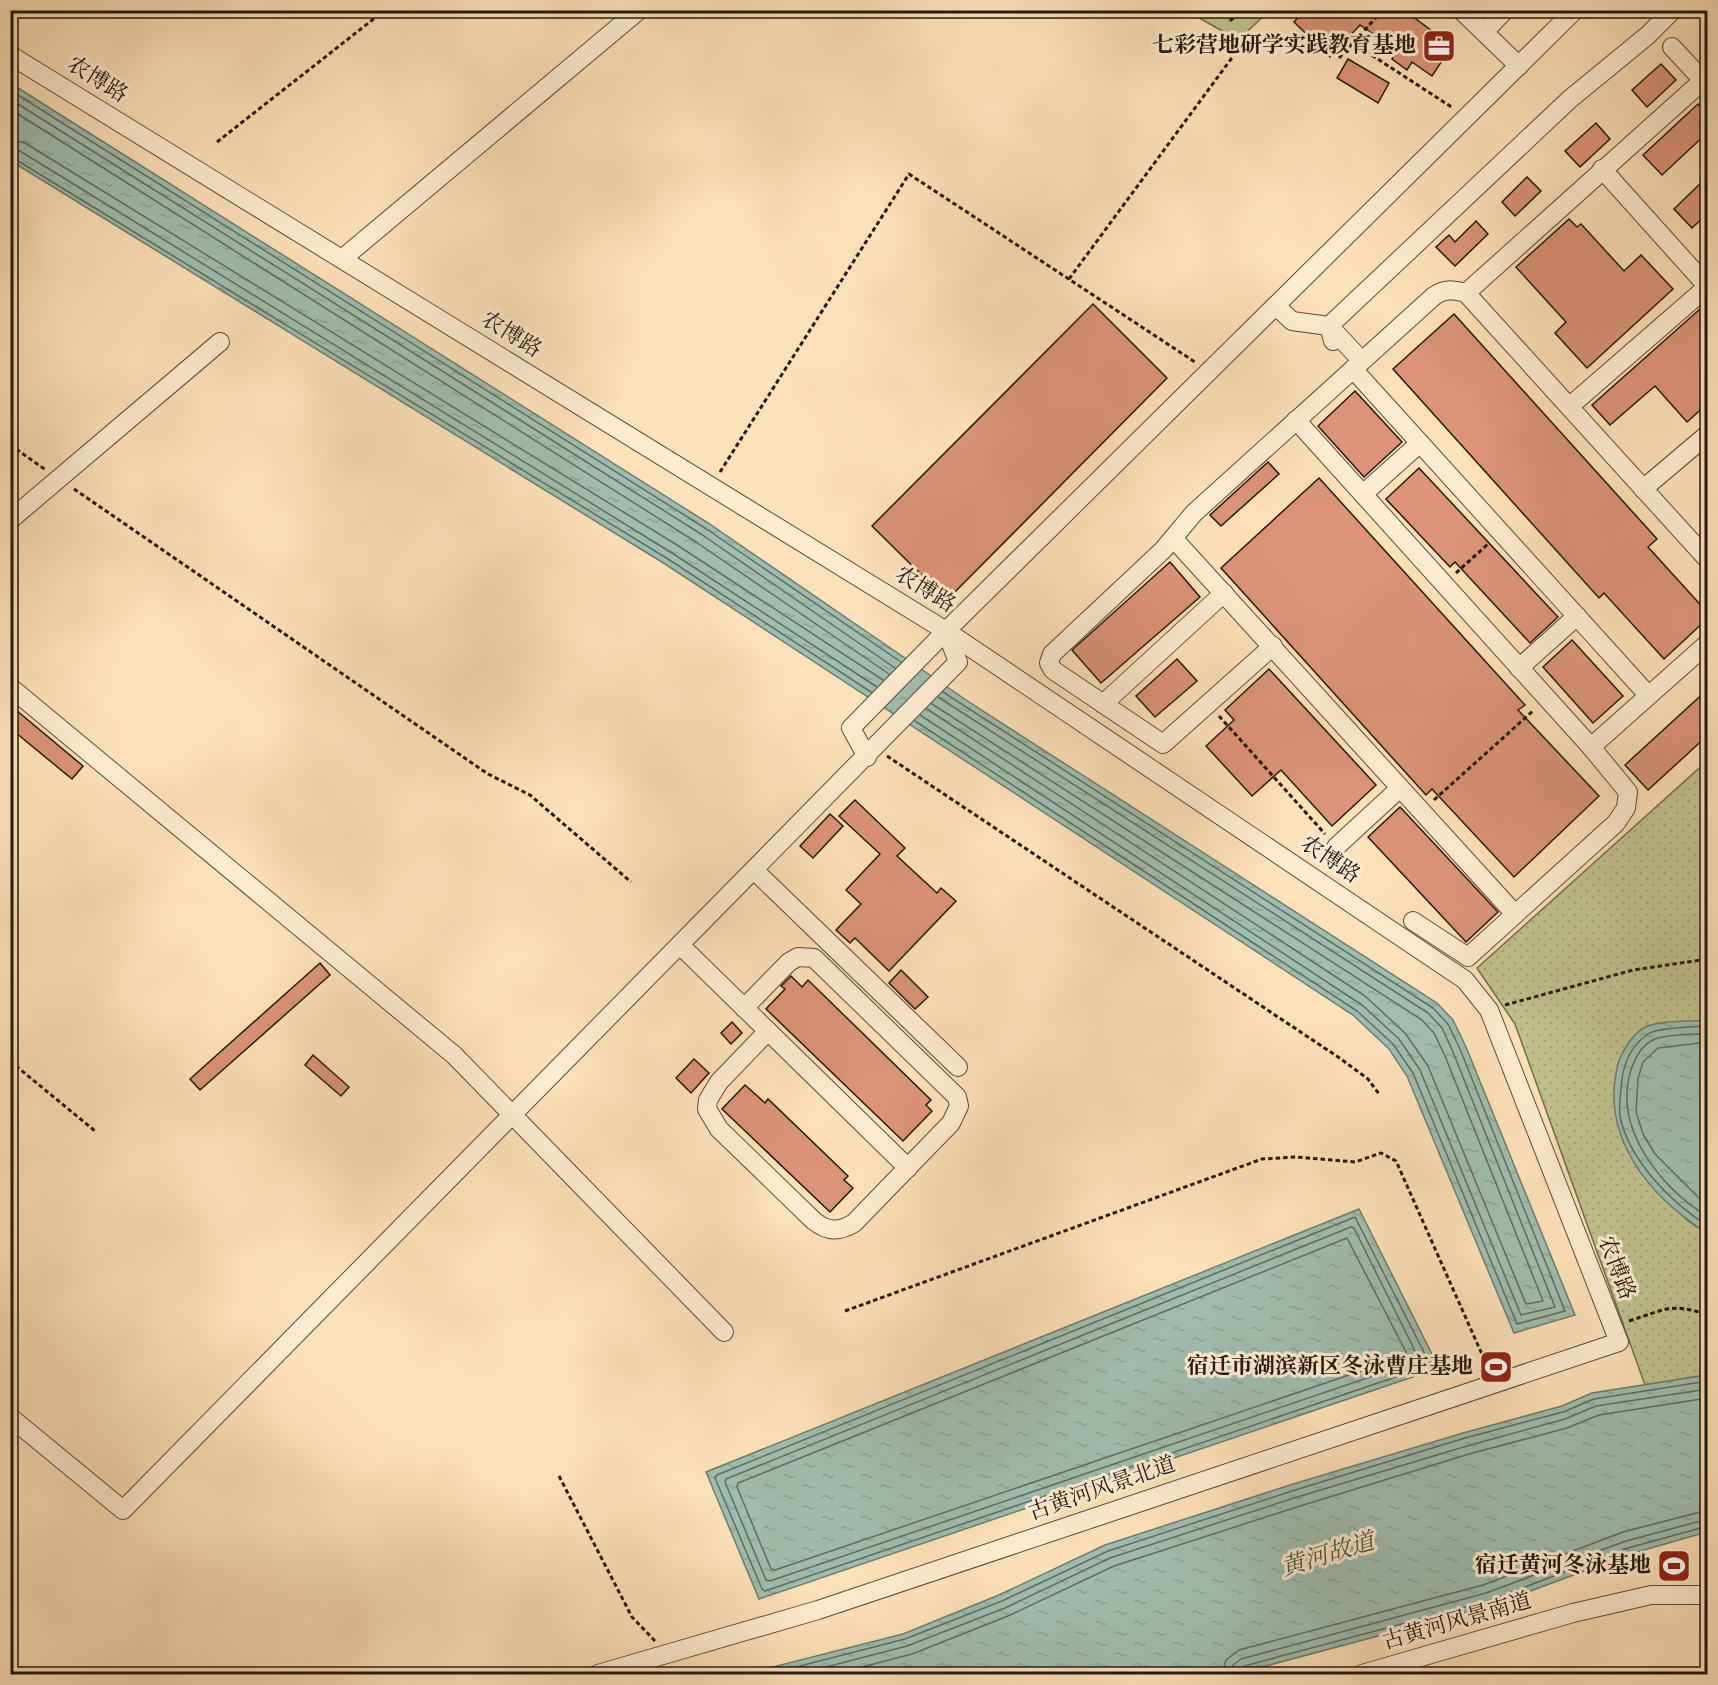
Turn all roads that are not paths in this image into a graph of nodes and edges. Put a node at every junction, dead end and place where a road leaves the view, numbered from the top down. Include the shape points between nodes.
1 (639, 10) edge
2 (1461, 10) edge
3 (1505, 10) edge
4 (1575, 10) edge
5 (1673, 10) edge
6 (1484, 32) junction
7 (1672, 47) dead end
8 (10, 55) edge
9 (1519, 66) junction
10 (1706, 81) edge
11 (1602, 169) junction
12 (342, 259) junction
13 (1707, 287) edge
14 (1466, 293) junction
15 (1276, 306) junction
16 (1331, 334) junction
17 (220, 342) dead end
18 (1357, 365) junction
19 (1570, 406) junction
20 (1296, 420) junction
21 (1707, 434) edge
22 (1420, 443) junction
23 (1643, 489) junction
24 (1363, 494) junction
25 (10, 520) edge
26 (1173, 538) junction
27 (1707, 560) edge
28 (1224, 594) junction
29 (1576, 616) junction
30 (946, 630) junction
31 (1707, 643) edge
32 (1273, 646) junction
33 (1519, 668) junction
34 (10, 687) edge
35 (1648, 695) junction
36 (1103, 704) junction
37 (1591, 747) junction
38 (871, 753) junction
39 (1400, 788) junction
40 (1336, 847) road end
41 (755, 871) junction
42 (1515, 914) junction
43 (1413, 921) dead end
44 (681, 946) junction
45 (744, 1008) junction
46 (768, 1031) junction
47 (958, 1067) dead end
48 (515, 1115) junction
49 (908, 1168) junction
50 (724, 1332) dead end
51 (1616, 1334) joint
52 (10, 1417) edge
53 (1707, 1595) edge
54 (598, 1674) edge
55 (1362, 1674) edge

1 - 12 street
2 - 6 street
3 - 6 street
4 - 9 street
5 - 16 street via 1570,99
6 - 9 street
7 - 10 street
8 - 12 street, 农博路
9 - 15 street
10 - 11 street
11 - 13 street
11 - 14 street
12 - 30 street, 农博路
13 - 19 street
14 - 18 street via 1442,291
14 - 19 street
15 - 16 street via 1292,321
15 - 30 street
16 - 18 street
17 - 25 street
18 - 20 street
18 - 22 street
19 - 23 street
20 - 24 street
20 - 26 street via 1194,513
21 - 23 street
22 - 24 street
22 - 29 street
23 - 27 street
24 - 33 street
26 - 28 street
26 - 36 street via 1052,654 1049,663 1053,670
28 - 32 street
28 - 36 street
29 - 33 street
29 - 35 street
30 - 38 street via 958,662
30 - 38 street via 851,728
30 - 51 street, 农博路 via 1465,980 1489,1010
31 - 35 street
32 - 36 street via 1163,744
32 - 39 street
33 - 37 street
34 - 48 street via 454,1055
35 - 37 street
37 - 42 street via 1628,792 1626,808 1616,823
38 - 41 street
39 - 40 street
39 - 42 street
41 - 44 street
41 - 47 street
42 - 43 street via 1468,957
44 - 45 street
44 - 48 street
45 - 46 street
45 - 49 street via 789,962 798,957 814,958 952,1089 959,1106 956,1115
46 - 49 street
46 - 49 street via 719,1082 708,1100 711,1118 727,1137 814,1221 832,1231 854,1223
48 - 50 street
48 - 52 street via 123,1510
51 - 54 street, 古黄河风景北道 via 1496,1383 819,1610
53 - 55 street, 古黄河风景南道 via 1652,1595 1573,1613

